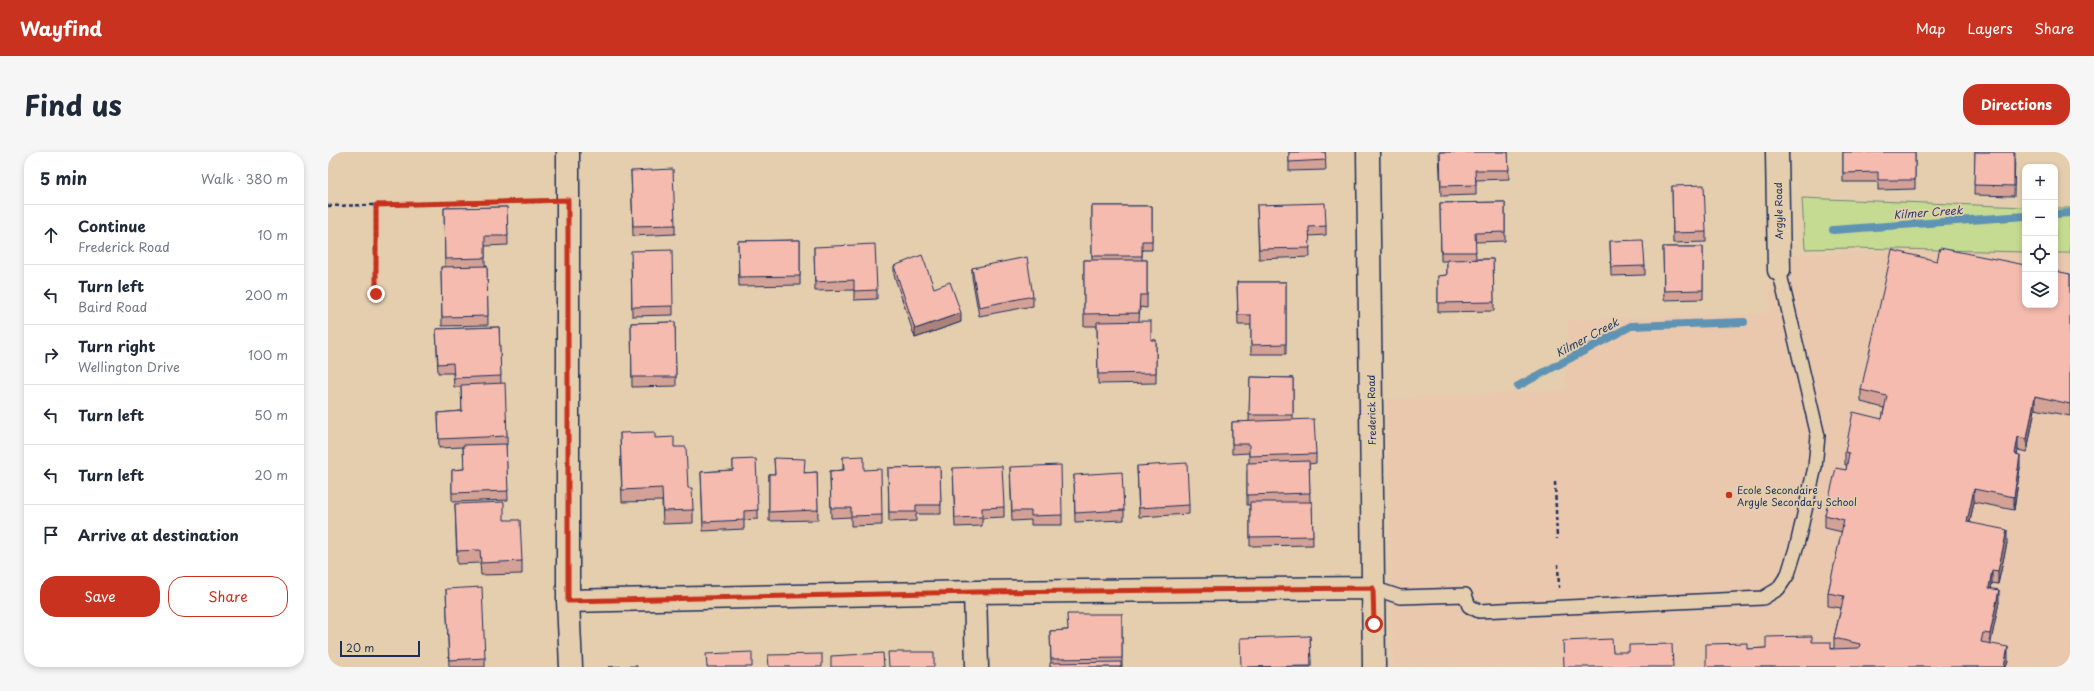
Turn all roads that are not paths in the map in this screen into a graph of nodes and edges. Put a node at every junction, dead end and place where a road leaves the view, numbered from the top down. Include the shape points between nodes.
1 (568, 152) edge
2 (1368, 152) edge
3 (1777, 152) edge
4 (1779, 270) joint
5 (1373, 588) junction
6 (976, 592) junction
7 (568, 601) junction
8 (571, 667) edge
9 (977, 667) edge
10 (1374, 667) edge

1 - 7 street
2 - 5 street, Frederick Road
3 - 4 street, Argyle Road
4 - 5 lane via 1818,436 1815,467 1797,545 1788,574 1778,589 1763,598 1479,611 1469,606 1465,595 1400,597
5 - 6 street
5 - 10 street, Frederick Road
6 - 7 street
6 - 9 street
7 - 8 street

